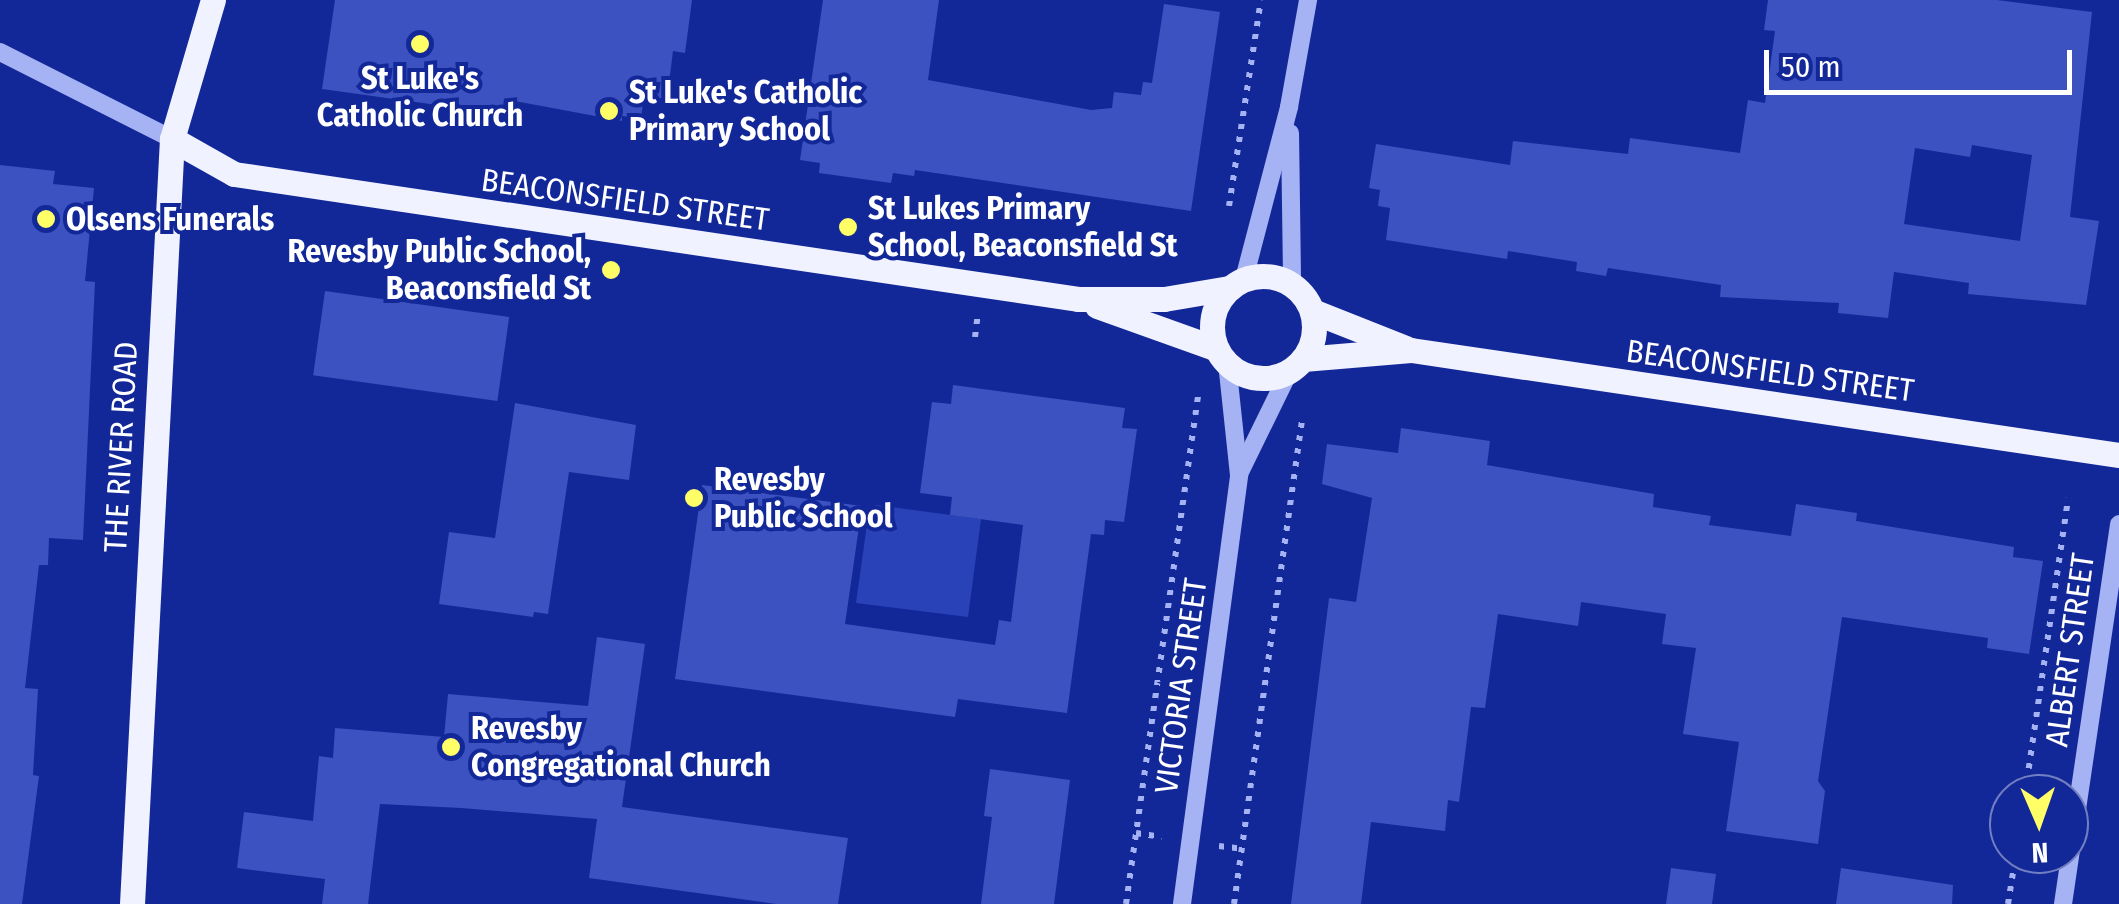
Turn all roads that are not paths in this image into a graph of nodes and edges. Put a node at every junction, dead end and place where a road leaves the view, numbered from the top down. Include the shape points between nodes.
1 (213, 0) edge
2 (1308, 0) edge
3 (0, 52) edge
4 (1290, 107) junction
5 (172, 139) junction
6 (1236, 283) junction
7 (1292, 285) junction
8 (1078, 299) junction
9 (1312, 311) junction
10 (1411, 350) junction
11 (1222, 356) junction
12 (1296, 365) junction
13 (2119, 455) edge
14 (1239, 475) junction
15 (2119, 524) edge
16 (132, 904) edge
17 (1182, 904) edge
18 (2063, 904) edge

1 - 5 main road, THE RIVER ROAD
2 - 4 street
3 - 5 street
4 - 6 street
4 - 7 street
5 - 8 main road, BEACONSFIELD STREET via 234,174
5 - 16 main road, THE RIVER ROAD
6 - 7 main road via 1260,276
6 - 8 main road, BEACONSFIELD STREET via 1164,299
6 - 11 main road via 1213,316
7 - 9 main road
8 - 11 main road, BEACONSFIELD STREET
9 - 10 main road, BEACONSFIELD STREET
9 - 12 main road via 1315,328
10 - 12 main road, BEACONSFIELD STREET
10 - 13 main road, BEACONSFIELD STREET
11 - 12 main road via 1258,378
11 - 14 street, VICTORIA STREET
12 - 14 street, VICTORIA STREET
14 - 17 street, VICTORIA STREET
15 - 18 street, ALBERT STREET

